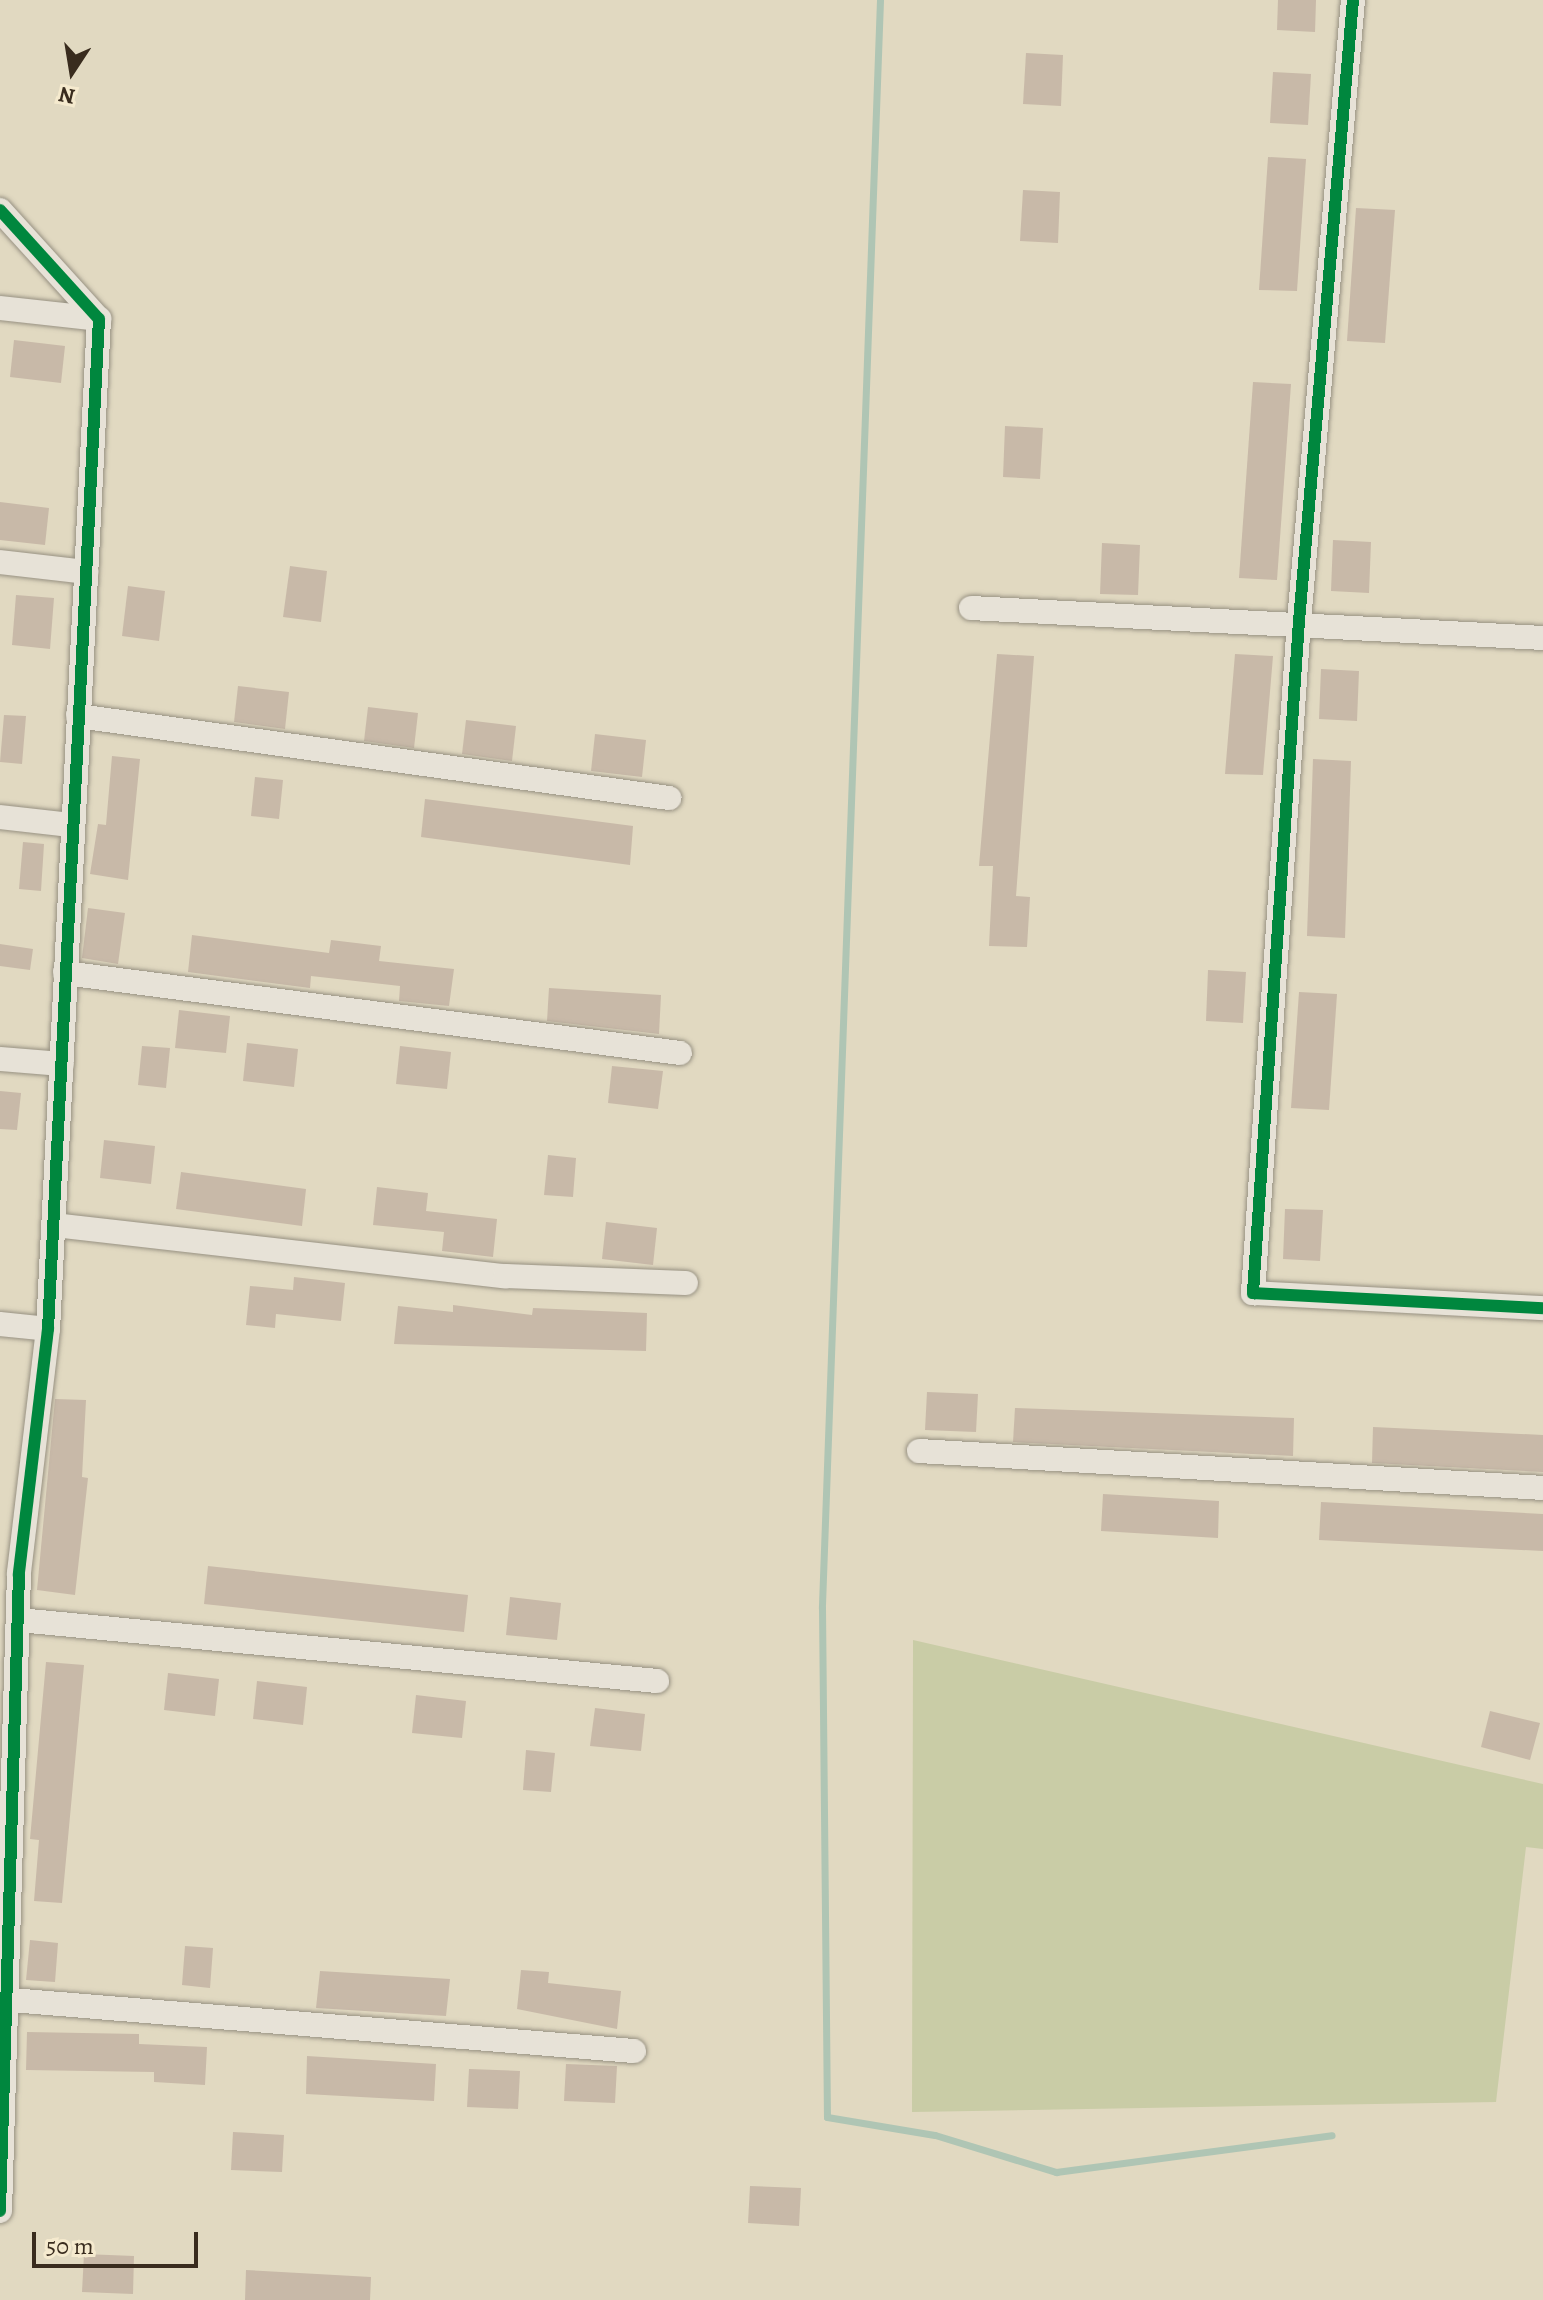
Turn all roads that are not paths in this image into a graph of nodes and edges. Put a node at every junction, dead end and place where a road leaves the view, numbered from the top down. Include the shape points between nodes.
1 (1353, 0) edge
2 (0, 210) edge
3 (0, 308) edge
4 (99, 319) junction
5 (0, 562) edge
6 (86, 572) junction
7 (971, 608) dead end
8 (1299, 621) junction
9 (1543, 638) edge
10 (78, 716) junction
11 (669, 798) dead end
12 (0, 817) edge
13 (70, 825) junction
14 (65, 973) junction
15 (680, 1053) dead end
16 (0, 1059) edge
17 (62, 1064) junction
18 (54, 1225) junction
19 (686, 1283) dead end
20 (1543, 1308) edge
21 (0, 1324) edge
22 (48, 1329) junction
23 (919, 1451) dead end
24 (1543, 1488) edge
25 (9, 1573) edge
26 (19, 1620) junction
27 (657, 1681) dead end
28 (6, 1814) edge
29 (11, 2000) junction
30 (634, 2051) dead end
31 (4, 2065) edge
32 (0, 2211) edge

1 - 8 street
2 - 4 street
3 - 4 street
4 - 6 street
5 - 6 street
6 - 10 street
7 - 8 street
8 - 9 street
8 - 20 street via 1253,1293
10 - 11 street
10 - 13 street
12 - 13 street
13 - 14 street
14 - 15 street
14 - 17 street
16 - 17 street
17 - 18 street
18 - 19 street via 505,1276
18 - 22 street
21 - 22 street
22 - 25 street
23 - 24 street
25 - 26 street
26 - 27 street
26 - 28 street
28 - 29 street
29 - 30 street
29 - 31 street
31 - 32 street

